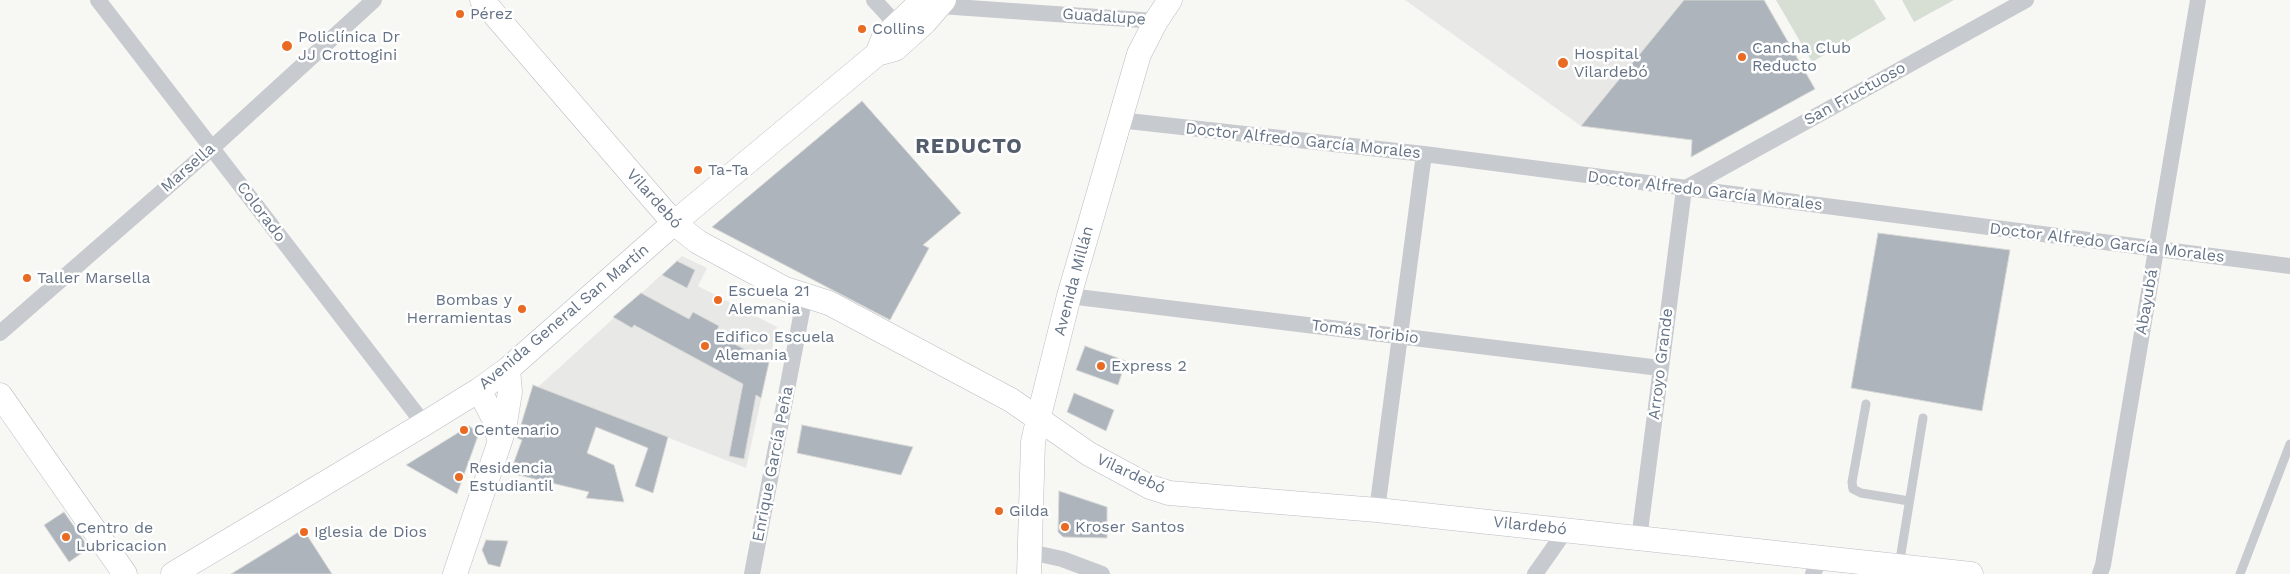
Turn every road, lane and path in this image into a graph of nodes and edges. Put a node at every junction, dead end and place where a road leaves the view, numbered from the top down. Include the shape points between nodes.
1 (98, 0) edge
2 (374, 0) edge
3 (482, 0) edge
4 (874, 0) edge
5 (1170, 0) edge
6 (2026, 0) edge
7 (2198, 0) edge
8 (936, 1) edge
9 (1156, 21) junction
10 (897, 25) junction
11 (877, 54) junction
12 (1119, 120) junction
13 (212, 148) junction
14 (1424, 154) junction
15 (1684, 189) junction
16 (674, 224) junction
17 (2156, 249) junction
18 (2290, 266) edge
19 (805, 295) junction
20 (1070, 296) junction
21 (0, 334) edge
22 (1400, 337) junction
23 (1660, 368) junction
24 (508, 369) junction
25 (479, 390) junction
26 (0, 395) edge
27 (1866, 404) dead end
28 (1923, 418) dead end
29 (1038, 420) junction
30 (424, 424) junction
31 (500, 439) junction
32 (2290, 444) edge
33 (1909, 501) junction
34 (1377, 510) junction
35 (1566, 530) junction
36 (1639, 539) junction
37 (1029, 563) edge
38 (1816, 566) edge
39 (1899, 566) junction
40 (125, 574) edge
41 (173, 574) edge
42 (455, 574) edge
43 (752, 574) edge
44 (1102, 574) edge
45 (1535, 574) edge
46 (1971, 574) edge
47 (2100, 574) edge
48 (2240, 574) edge

1 - 13 street, Colorado
2 - 13 street, Marsella
3 - 16 street, Vilardebó
4 - 10 street
5 - 9 street, Avenida Millán
6 - 15 street, San Fructuoso
7 - 17 street, Abayubá
8 - 9 street, Guadalupe
8 - 10 street, Avenida General San Martín
8 - 11 street, Avenida General San Martín via 895,49
9 - 12 street, Avenida Millán via 1139,54
10 - 11 street, Avenida General San Martín via 884,37
11 - 16 street, Avenida General San Martín
12 - 14 street, Doctor Alfredo García Morales
12 - 20 street, Avenida Millán
13 - 21 street, Marsella
13 - 30 street, Colorado
14 - 15 street, Doctor Alfredo García Morales
14 - 22 street
15 - 17 street, Doctor Alfredo García Morales
15 - 23 street, Arroyo Grande
16 - 19 street, Vilardebó via 698,242 786,289
16 - 24 street, Avenida General San Martín
17 - 18 street, Doctor Alfredo García Morales
17 - 47 street, Abayubá
19 - 29 street, Vilardebó via 829,303 1011,400
19 - 43 street, Enrique García Peña
20 - 22 street, Tomás Toribio
20 - 29 street, Avenida Millán
22 - 23 street, Tomás Toribio
22 - 34 street
23 - 36 street, Arroyo Grande
24 - 25 street, Avenida General San Martín
24 - 31 street via 510,392
25 - 30 street, Avenida General San Martín
25 - 31 street
26 - 40 street
27 - 33 lane via 1853,489
28 - 33 lane
29 - 34 street, Vilardebó via 1089,454 1150,487 1169,493
29 - 37 street, Avenida Millán via 1034,442
30 - 41 street, Avenida General San Martín
31 - 42 street
32 - 48 lane
33 - 39 lane
34 - 35 street, Vilardebó
35 - 36 street, Vilardebó
35 - 45 street
36 - 38 street, Vilardebó
37 - 44 street via 1062,559
38 - 39 street, Vilardebó
39 - 46 street, Vilardebó

